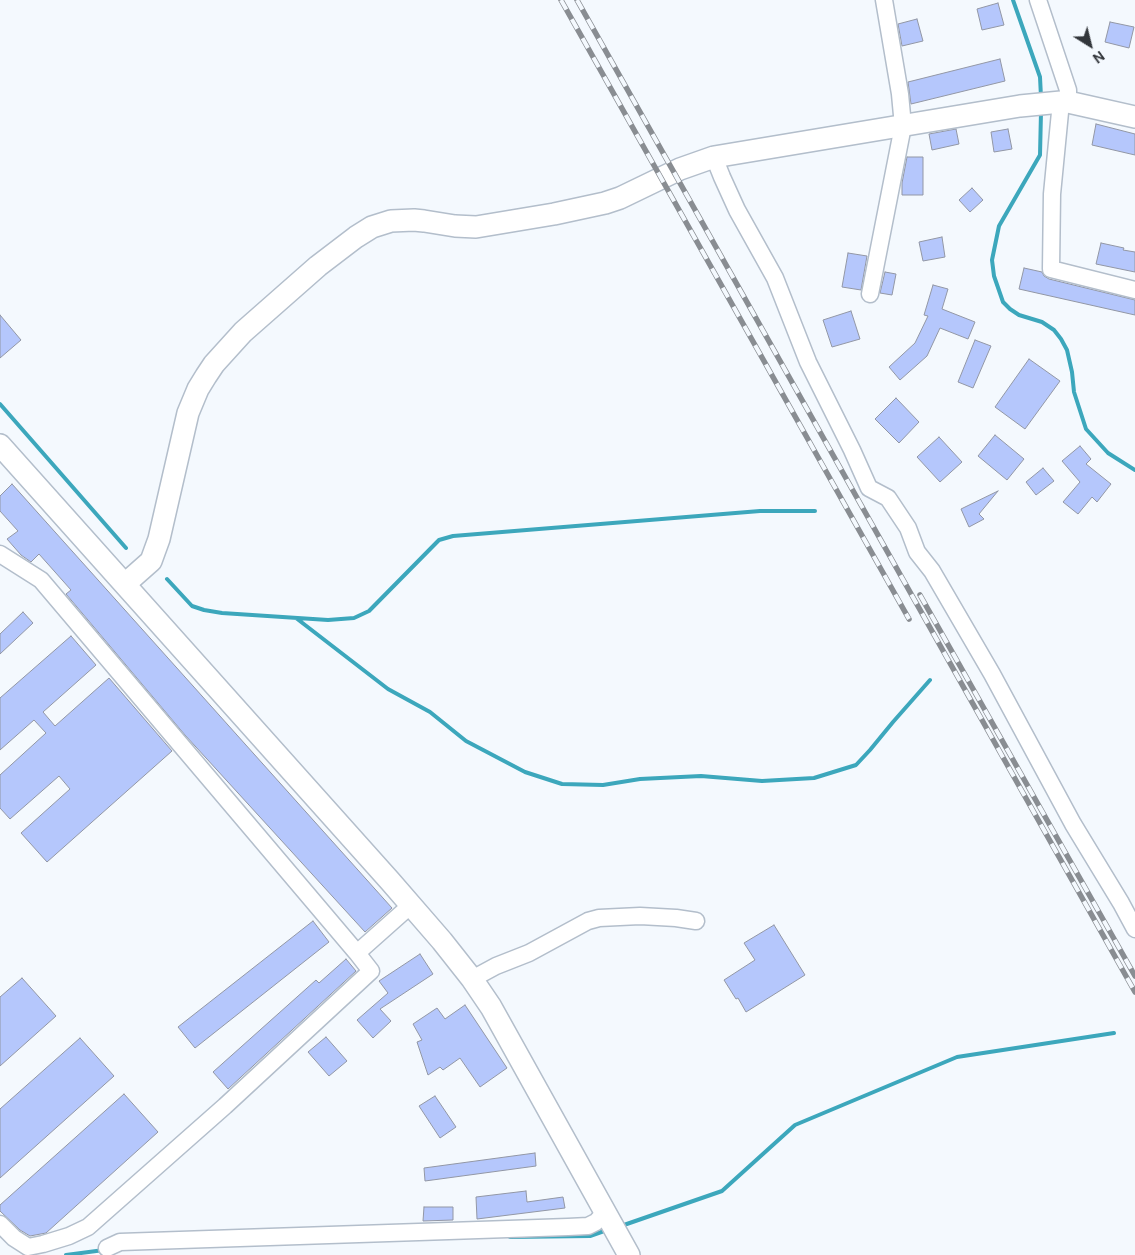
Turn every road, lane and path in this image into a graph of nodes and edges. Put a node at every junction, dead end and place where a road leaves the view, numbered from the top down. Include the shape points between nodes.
1 (884, 0) edge
2 (1038, 0) edge
3 (1064, 102) junction
4 (1135, 117) edge
5 (903, 126) junction
6 (714, 157) junction
7 (1135, 290) edge
8 (870, 294) dead end
9 (0, 446) edge
10 (0, 554) edge
11 (151, 562) junction
12 (125, 584) junction
13 (146, 607) junction
14 (1128, 901) edge
15 (411, 905) junction
16 (696, 920) dead end
17 (1135, 929) edge
18 (357, 953) junction
19 (472, 979) junction
20 (606, 1214) junction
21 (0, 1224) edge
22 (626, 1250) edge
23 (102, 1252) edge

1 - 5 street
2 - 3 street via 1068,90
3 - 4 main road
3 - 5 main road via 1020,106
3 - 7 street via 1052,194 1051,269
5 - 6 main road
5 - 8 street
6 - 11 main road via 680,168 620,198 588,207 476,227 391,221 356,237 243,332 198,388 188,413
6 - 14 street via 737,210 776,278 808,362 869,488 888,498 908,528 917,552 932,570 992,674 1073,824
9 - 12 main road
10 - 18 street via 41,580
11 - 12 main road
11 - 13 main road via 142,592
12 - 13 main road
13 - 15 main road
14 - 17 street
15 - 18 street
15 - 19 main road
16 - 19 street via 640,916 599,918
18 - 21 street via 371,971 88,1227 69,1236 28,1247
19 - 20 main road via 492,1006
20 - 22 main road
20 - 23 street via 588,1226 120,1242

